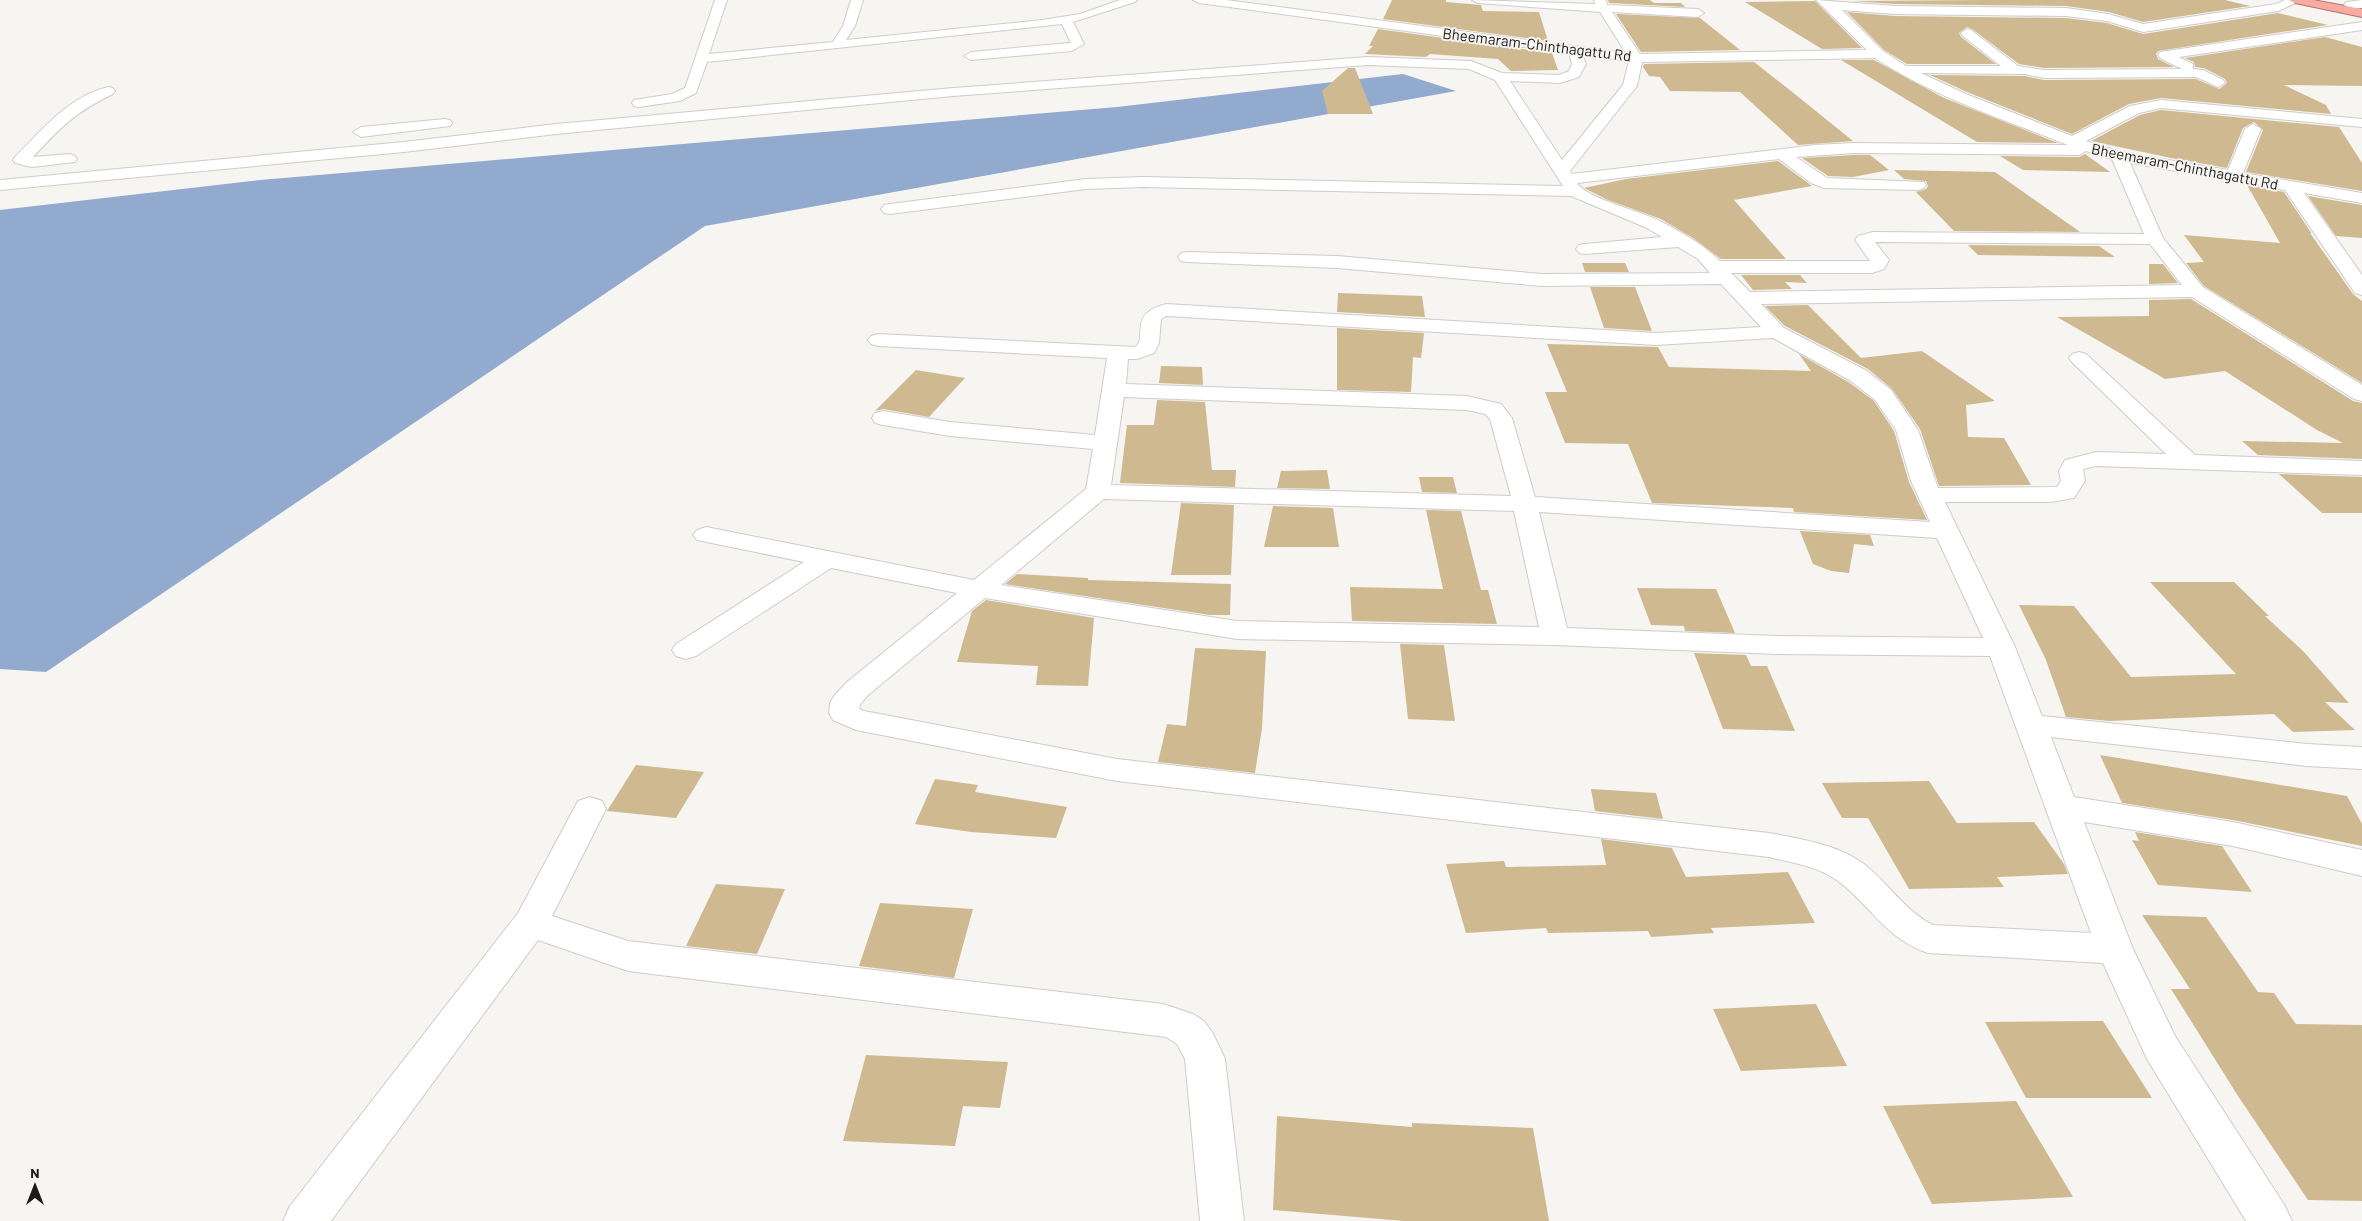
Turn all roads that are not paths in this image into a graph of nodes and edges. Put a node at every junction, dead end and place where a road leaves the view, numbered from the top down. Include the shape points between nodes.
1 (721, 0) edge
2 (857, 0) edge
3 (1132, 0) edge
4 (1199, 0) edge
5 (1478, 0) edge
6 (2295, 0) edge
7 (2322, 0) edge
8 (1217, 1) edge
9 (1826, 3) edge
10 (1602, 4) edge
11 (2358, 6) edge
12 (1698, 12) dead end
13 (2362, 13) edge
14 (1066, 20) junction
15 (2362, 26) edge
16 (1967, 34) dead end
17 (837, 45) junction
18 (1574, 50) junction
19 (1878, 54) junction
20 (971, 56) dead end
21 (1636, 58) junction
22 (701, 59) junction
23 (1901, 69) junction
24 (2015, 70) junction
25 (2198, 73) junction
26 (1500, 77) junction
27 (2218, 82) dead end
28 (108, 91) dead end
29 (625, 105) dead end
30 (462, 122) dead end
31 (2362, 123) edge
32 (2253, 129) dead end
33 (346, 133) dead end
34 (2073, 142) junction
35 (2096, 150) junction
36 (1781, 153) junction
37 (2119, 156) junction
38 (81, 158) dead end
39 (2234, 176) junction
40 (1567, 180) junction
41 (0, 185) edge
42 (1918, 185) dead end
43 (2291, 186) junction
44 (2362, 198) edge
45 (890, 209) dead end
46 (2155, 240) junction
47 (1681, 241) junction
48 (1585, 248) dead end
49 (1187, 257) dead end
50 (1728, 281) junction
51 (2362, 289) edge
52 (2196, 291) junction
53 (1777, 332) junction
54 (878, 340) dead end
55 (1118, 352) junction
56 (2079, 358) dead end
57 (1116, 390) junction
58 (2362, 394) edge
59 (883, 418) dead end
60 (1104, 443) junction
61 (2188, 462) junction
62 (2362, 468) edge
63 (1098, 492) junction
64 (1930, 495) junction
65 (1525, 504) junction
66 (1946, 531) junction
67 (706, 535) dead end
68 (828, 558) junction
69 (978, 589) junction
70 (1555, 636) junction
71 (2001, 647) junction
72 (686, 650) dead end
73 (2030, 725) junction
74 (2362, 758) edge
75 (2061, 807) junction
76 (590, 809) dead end
77 (2362, 863) edge
78 (532, 923) junction
79 (2115, 949) junction
80 (305, 1221) edge
81 (1222, 1221) edge
82 (2270, 1221) edge

1 - 22 street
2 - 17 street via 849,26
3 - 14 street
4 - 8 street, Bheemaram-Chinthagattu Rd
5 - 10 street
6 - 9 street via 2278,7 2143,28 2108,18 2066,12 1964,11
6 - 13 highway
7 - 11 highway
8 - 18 street, Bheemaram-Chinthagattu Rd
9 - 19 street, Bheemaram-Chinthagattu Rd
10 - 12 street
10 - 21 street
14 - 17 street
14 - 20 street via 1078,44 1072,47
15 - 25 street via 2165,55
16 - 24 street
17 - 22 street
18 - 21 street, Bheemaram-Chinthagattu Rd
18 - 26 street via 1579,64 1574,74 1560,79
19 - 21 street, Bheemaram-Chinthagattu Rd
19 - 23 street, Bheemaram-Chinthagattu Rd
21 - 40 street via 1630,86
22 - 29 street via 691,90 684,95
23 - 24 street
23 - 34 street, Bheemaram-Chinthagattu Rd
24 - 25 street via 2044,74
25 - 27 street
26 - 40 street
26 - 41 street via 1471,65 1368,61 856,101
28 - 38 street via 64,116 21,160
30 - 33 street
31 - 34 street via 2161,104 2135,109
32 - 39 street
34 - 35 street, Bheemaram-Chinthagattu Rd
35 - 36 street via 1854,148
35 - 37 street, Bheemaram-Chinthagattu Rd
36 - 40 street
36 - 42 street via 1824,183
37 - 39 street, Bheemaram-Chinthagattu Rd
37 - 46 street
39 - 43 street, Bheemaram-Chinthagattu Rd
40 - 45 street via 1086,184
40 - 47 street via 1589,199 1653,224
43 - 44 street, Bheemaram-Chinthagattu Rd
43 - 51 street
46 - 50 street via 1873,237 1864,240 1880,260 1872,267
46 - 52 street
47 - 48 street
47 - 50 street via 1704,255
49 - 50 street via 1337,262 1542,280
50 - 52 street
50 - 53 street
52 - 58 street
53 - 55 street via 1656,339 1166,310 1158,311 1152,317 1147,350
53 - 64 street via 1859,376 1883,395 1907,430
54 - 55 street
55 - 57 street
56 - 61 street
57 - 60 street
57 - 65 street via 1484,405 1501,418
59 - 60 street via 950,429
60 - 63 street
61 - 62 street
61 - 64 street via 2096,459 2080,462 2073,465 2074,481 2065,493 2050,495
63 - 65 street
63 - 69 street
64 - 66 street
65 - 66 street
65 - 70 street
66 - 71 street
67 - 68 street
68 - 69 street
68 - 72 street
69 - 70 street via 1237,630
69 - 79 street via 857,689 846,703 844,713 856,720 1118,770 1768,845 1809,854 1840,866 1914,933 1928,939
70 - 71 street via 1778,645
71 - 73 street
73 - 74 street
73 - 75 street
75 - 77 street via 2233,834
75 - 79 street
76 - 78 street
78 - 80 street
78 - 81 street via 628,956 1182,1025 1199,1040 1205,1058
79 - 82 street via 2161,1047

